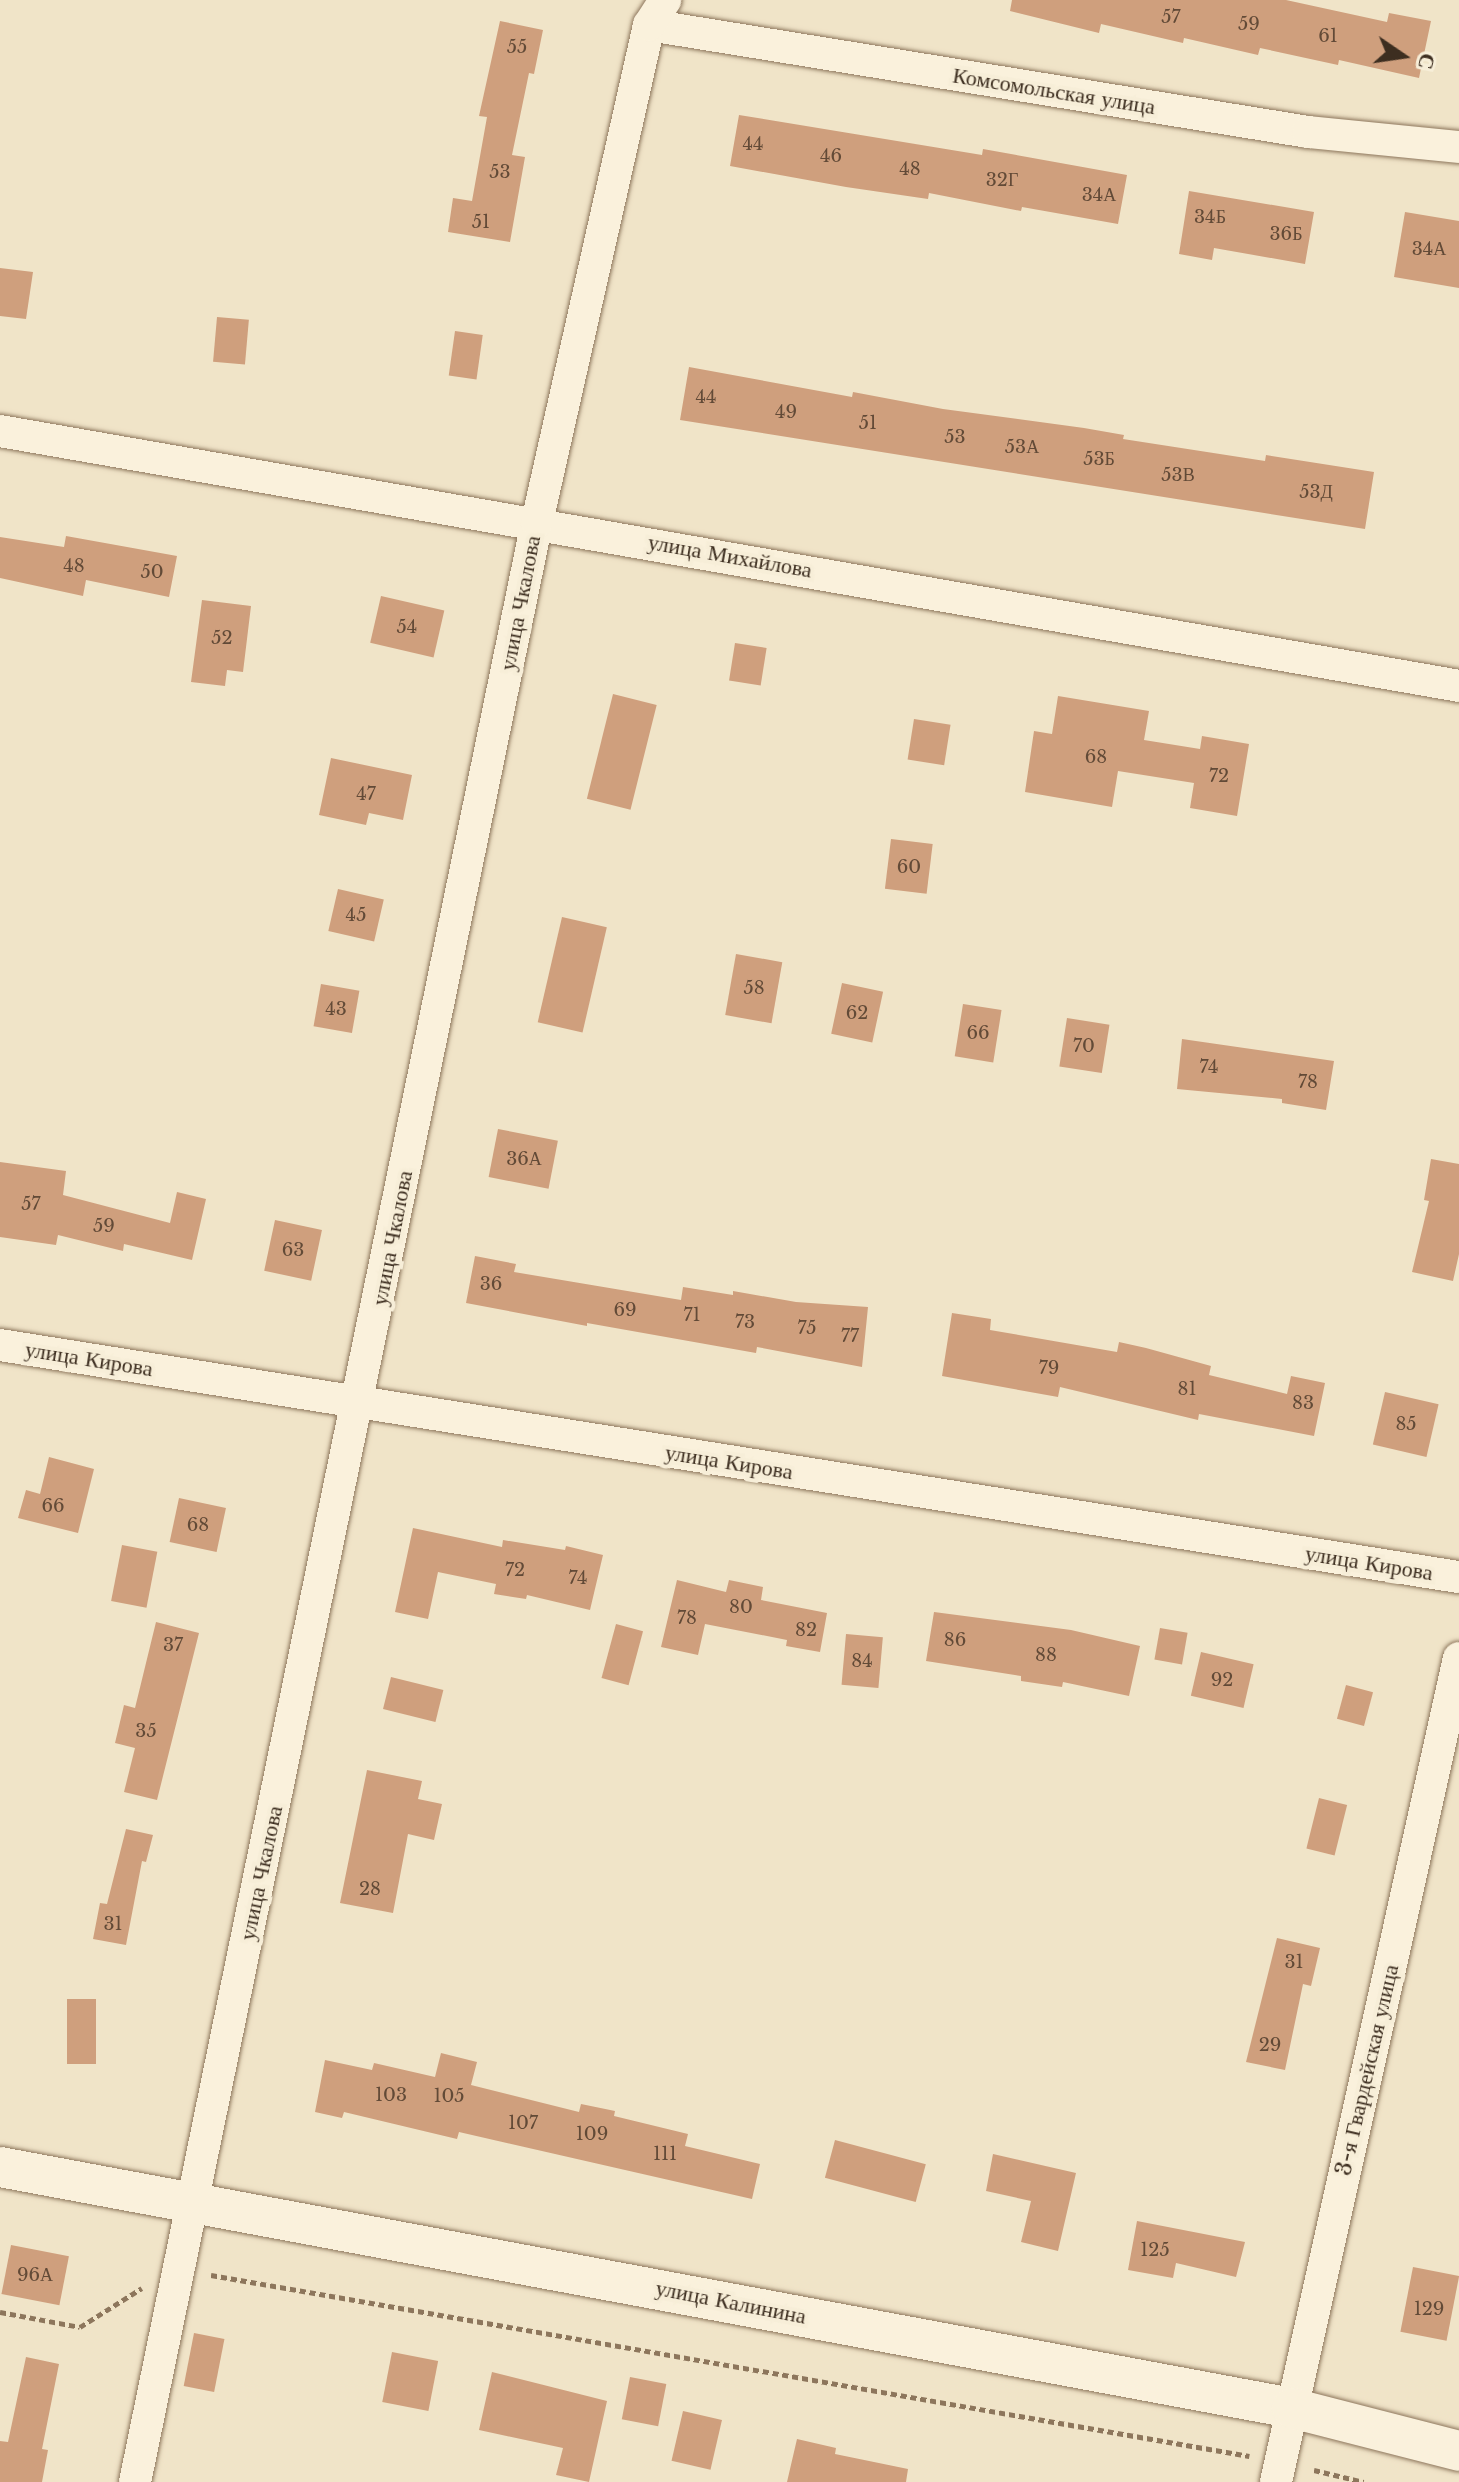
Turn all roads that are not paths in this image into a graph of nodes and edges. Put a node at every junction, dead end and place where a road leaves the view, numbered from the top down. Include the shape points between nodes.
1 (657, 13) edge
2 (1459, 147) edge
3 (0, 431) edge
4 (537, 522) junction
5 (1459, 686) edge
6 (0, 1345) edge
7 (359, 1404) junction
8 (1459, 1577) edge
9 (1459, 1658) edge
10 (0, 2167) edge
11 (192, 2201) junction
12 (1292, 2408) junction
13 (1459, 2451) edge
14 (1278, 2472) edge
15 (135, 2482) edge

1 - 2 street, Комсомольская улица via 1308,132
1 - 4 street, улица Чкалова
3 - 4 street, улица Михайлова
4 - 5 street, улица Михайлова
4 - 7 street, улица Чкалова
6 - 7 street, улица Кирова
7 - 8 street, улица Кирова
7 - 11 street, улица Чкалова
9 - 12 street, 3-я Гвардейская улица
10 - 11 street, улица Калинина
11 - 12 street, улица Калинина
11 - 15 street, улица Чкалова
12 - 13 street, улица Калинина
12 - 14 street, 3-я Гвардейская улица

